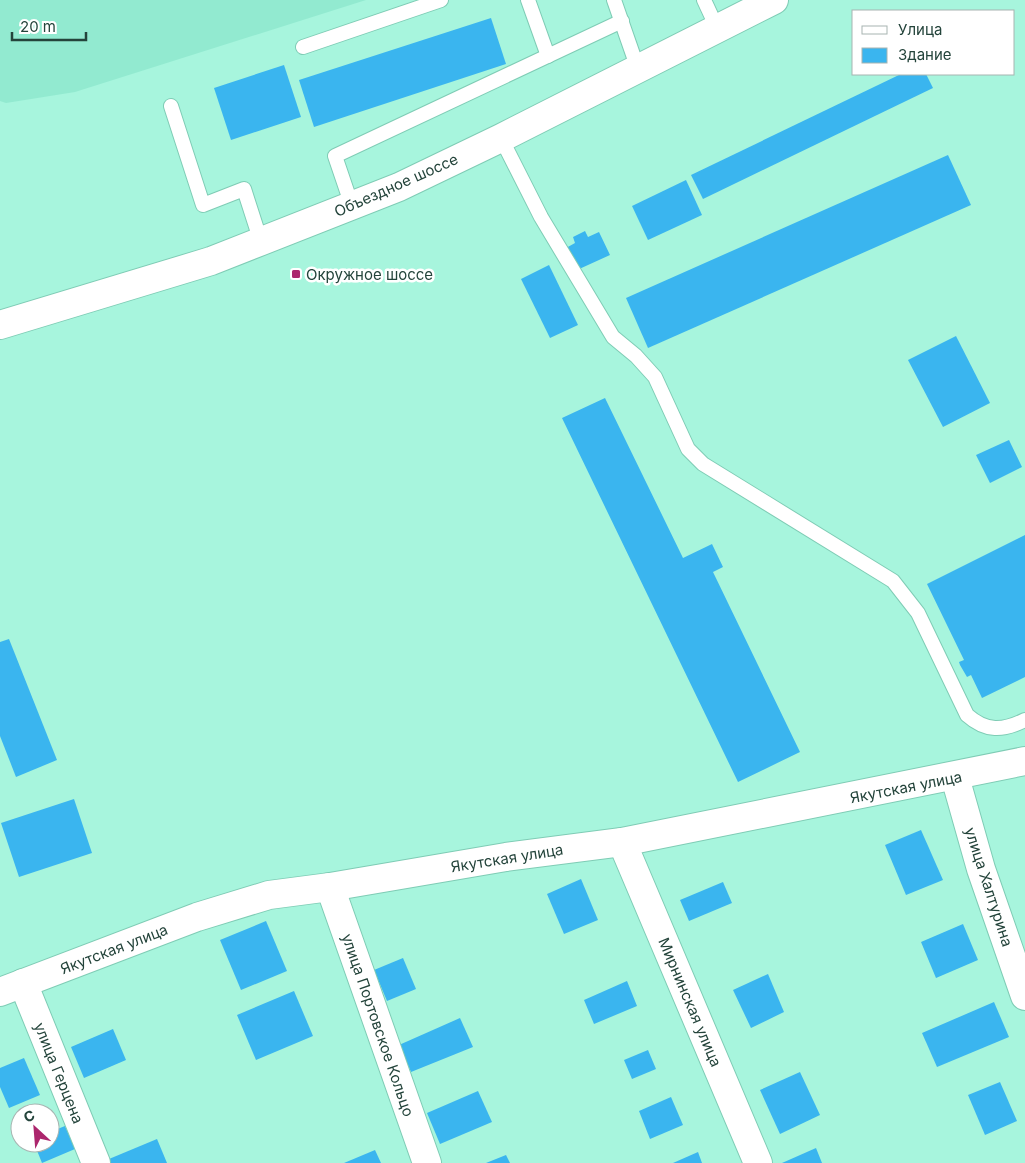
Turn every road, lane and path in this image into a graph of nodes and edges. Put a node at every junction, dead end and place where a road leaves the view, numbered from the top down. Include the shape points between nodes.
1 (441, 0) edge
2 (528, 0) edge
3 (614, 0) edge
4 (704, 0) edge
5 (774, 0) edge
6 (622, 21) junction
7 (717, 28) junction
8 (303, 47) dead end
9 (548, 56) junction
10 (638, 69) junction
11 (171, 106) dead end
12 (501, 138) junction
13 (352, 206) junction
14 (261, 242) junction
15 (0, 325) edge
16 (1025, 720) edge
17 (1025, 761) edge
18 (955, 777) junction
19 (622, 842) junction
20 (330, 887) junction
21 (12, 988) edge
22 (1025, 996) edge
23 (96, 1163) edge
24 (426, 1163) edge
25 (758, 1163) edge

1 - 8 lane
2 - 9 lane
3 - 6 lane
4 - 7 lane
5 - 7 street, Объездное шоссе
6 - 9 lane
6 - 10 lane
7 - 10 street, Объездное шоссе
9 - 13 lane via 335,156
10 - 12 street, Объездное шоссе
11 - 14 lane via 203,205 244,188
12 - 13 street, Объездное шоссе
12 - 16 lane via 541,217 613,337 655,377 688,449 703,464 893,581 918,613 967,715 978,725 1008,728
13 - 14 street, Объездное шоссе
14 - 15 street, Объездное шоссе via 212,261
17 - 18 street, Якутская улица
18 - 19 street, Якутская улица
18 - 22 street, улица Халтурина via 981,869
19 - 20 street, Якутская улица via 506,857
19 - 25 street, Мирнинская улица
20 - 21 street, Якутская улица via 260,898 197,918
20 - 24 street, улица Портовское Кольцо
21 - 23 street, улица Герцена

